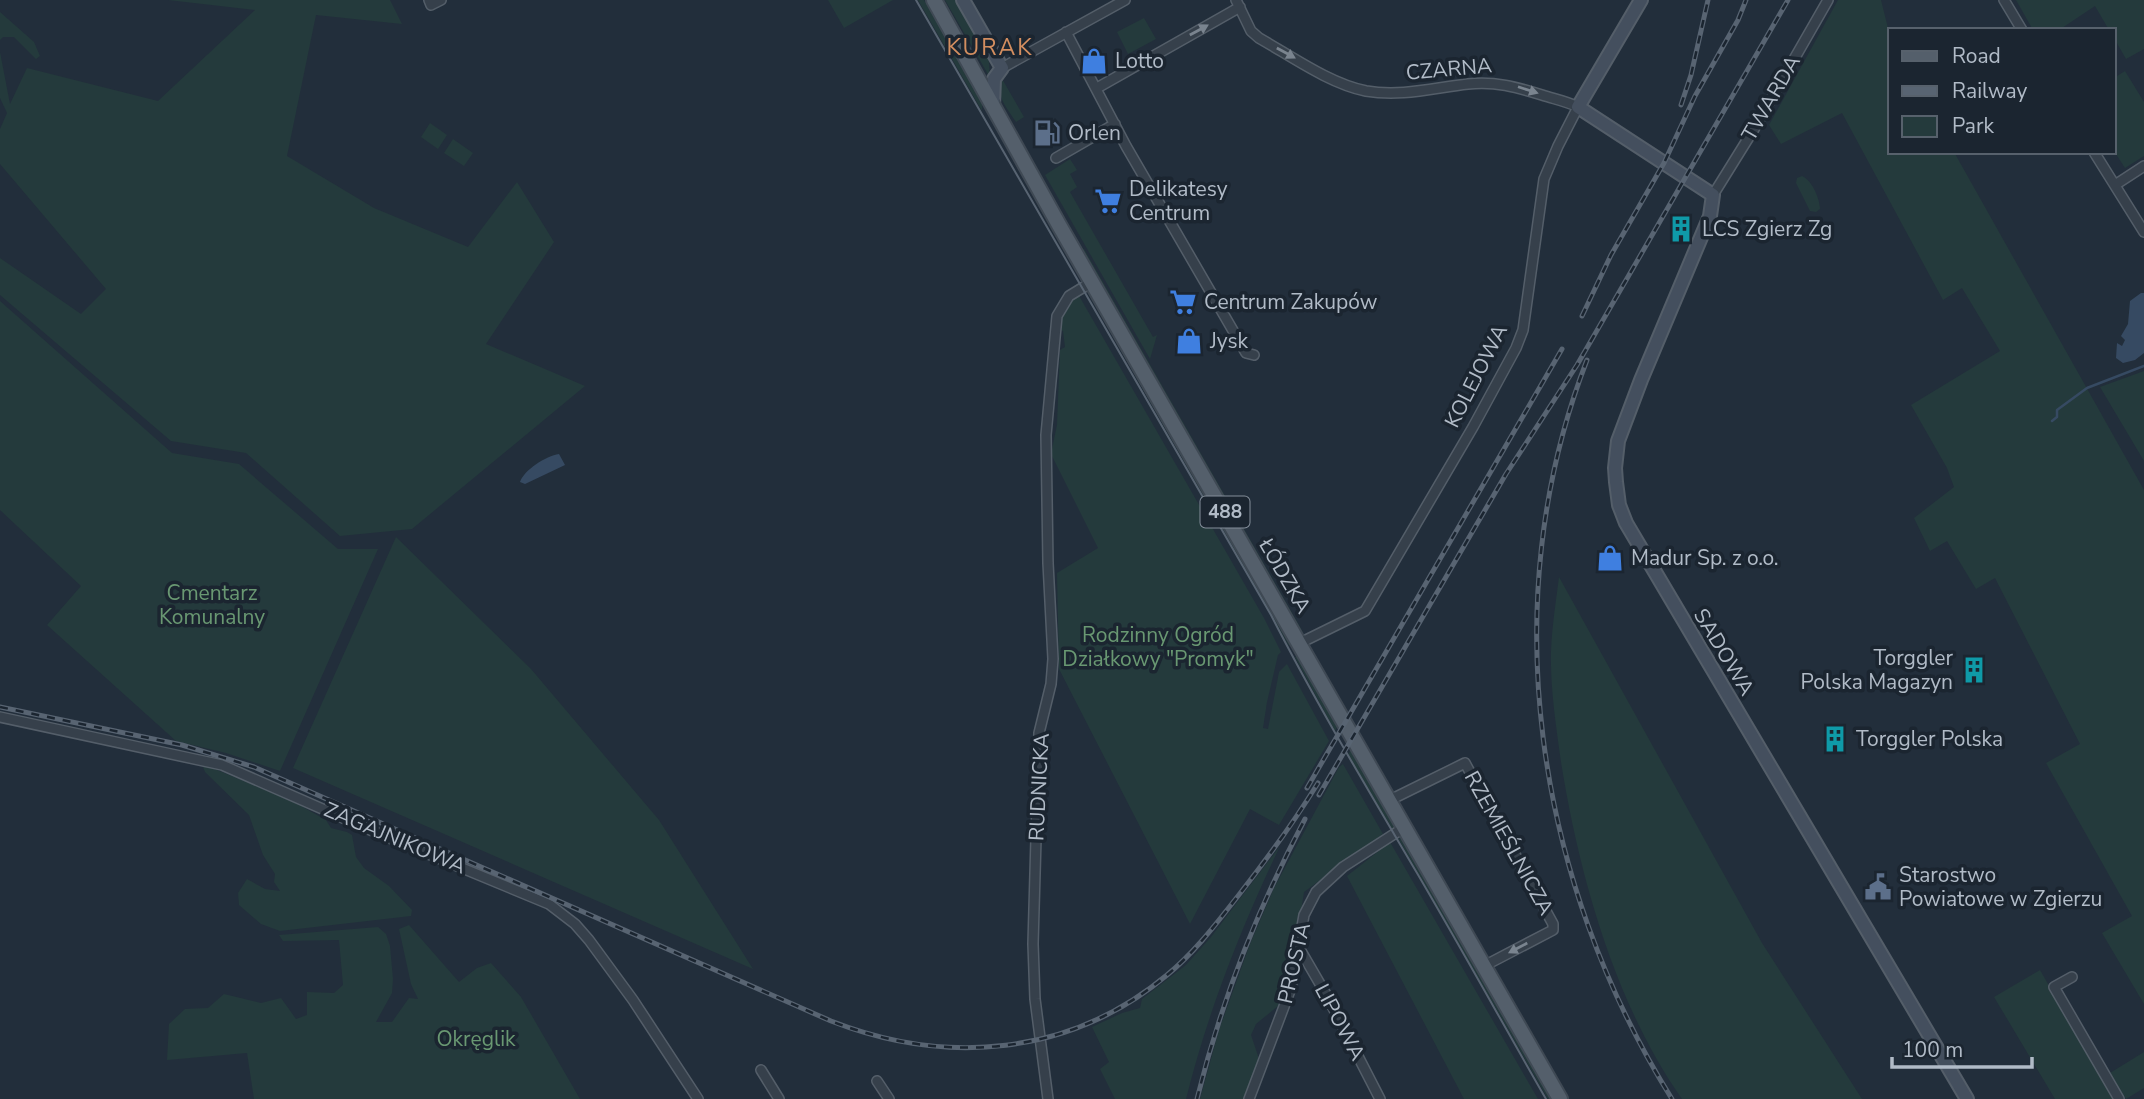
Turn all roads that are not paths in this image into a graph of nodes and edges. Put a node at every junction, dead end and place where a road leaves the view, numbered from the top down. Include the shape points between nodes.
1 (441, 0) edge
2 (934, 0) edge
3 (963, 0) edge
4 (1125, 0) edge
5 (1641, 0) edge
6 (1828, 0) edge
7 (2004, 0) edge
8 (430, 2) edge
9 (1238, 4) edge
10 (2021, 28) edge
11 (1066, 33) junction
12 (1002, 68) junction
13 (1097, 88) junction
14 (993, 106) junction
15 (1578, 107) junction
16 (1115, 124) junction
17 (2095, 154) edge
18 (1056, 158) dead end
19 (2144, 166) edge
20 (2115, 185) junction
21 (1713, 195) junction
22 (2144, 232) edge
23 (1092, 282) junction
24 (1254, 355) dead end
25 (1300, 643) junction
26 (0, 717) edge
27 (1390, 800) junction
28 (1405, 827) junction
29 (1298, 946) junction
30 (1484, 966) junction
31 (2072, 977) dead end
32 (761, 1070) dead end
33 (877, 1081) dead end
34 (698, 1099) edge
35 (779, 1099) edge
36 (889, 1099) edge
37 (1048, 1099) edge
38 (1249, 1099) edge
39 (1380, 1099) edge
40 (1560, 1099) edge
41 (1967, 1099) edge
42 (2119, 1099) edge

1 - 8 street
2 - 14 main road, ŁÓDZKA / 488
3 - 12 street
4 - 11 street
5 - 15 street, KOLEJOWA
6 - 21 street, TWARDA
7 - 10 street
13 -> 9 street
9 -> 15 street, CZARNA via 1259,38 1345,85 1411,93 1497,83
11 - 12 street
11 - 13 street
12 - 14 street via 994,79
13 - 16 street
14 - 23 main road, ŁÓDZKA / 488
15 - 21 street, CZARNA
15 - 25 street, KOLEJOWA via 1544,179 1516,348 1365,611
16 - 18 street
16 - 24 street via 1246,353
17 - 20 street
19 - 20 street
20 - 22 street
21 - 41 street, SADOWA via 1710,216 1622,429 1615,468 1619,505 1648,562
23 - 25 main road, ŁÓDZKA / 488
23 - 37 street, RUDNICKA via 1069,296 1057,316 1046,435 1053,659 1040,733 1033,944
25 - 27 main road, ŁÓDZKA / 488
26 - 34 street, ZAGAJNIKOWA via 222,765 550,904 589,940
27 - 28 main road, ŁÓDZKA / 488
27 -> 30 street, RZEMIEŚLNICZA via 1465,763 1553,924 1553,930
28 - 29 street, PROSTA via 1322,885 1304,915
28 - 30 main road, ŁÓDZKA / 488
29 - 38 street, PROSTA via 1291,988
29 - 39 street, LIPOWA
30 - 40 main road, ŁÓDZKA / 488
31 - 42 street via 2054,987
32 - 35 street
33 - 36 street

